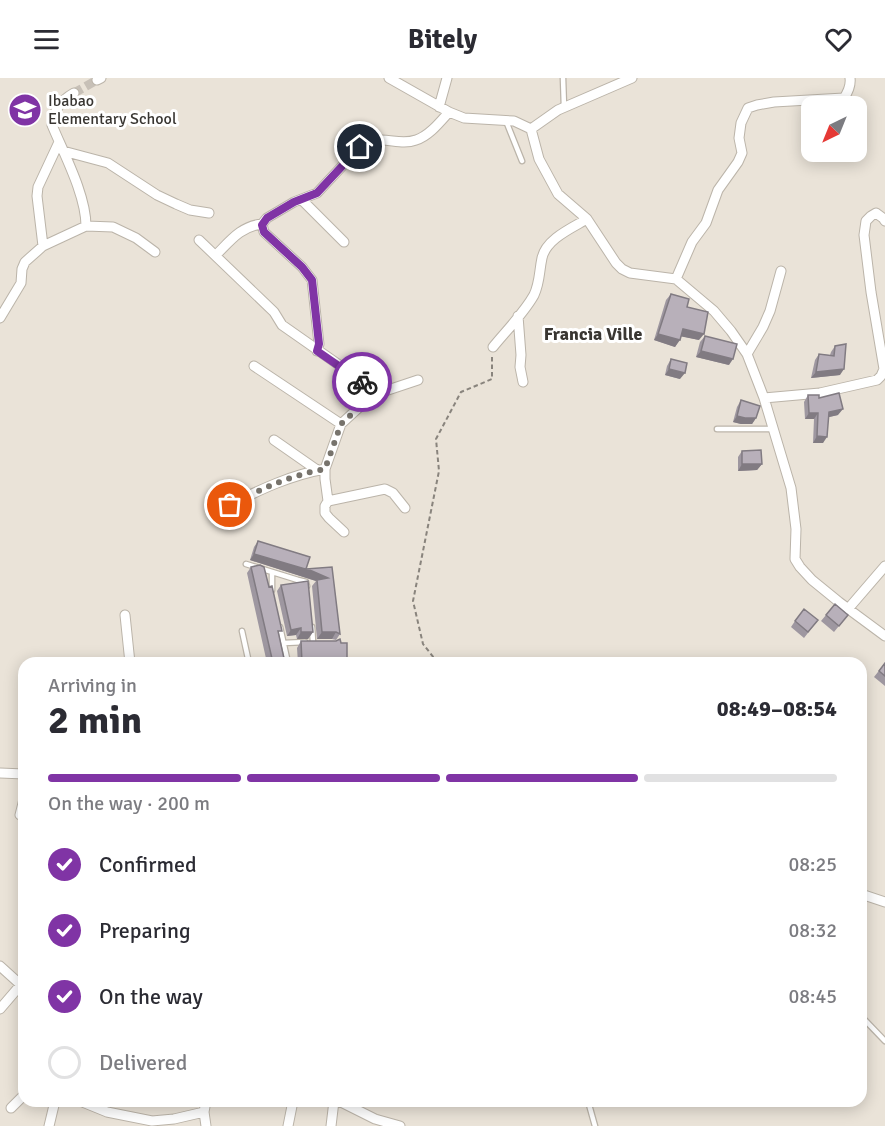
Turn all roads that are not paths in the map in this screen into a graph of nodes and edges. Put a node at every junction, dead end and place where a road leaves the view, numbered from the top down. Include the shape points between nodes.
1 (388, 78) edge
2 (447, 78) edge
3 (563, 78) edge
4 (632, 78) edge
5 (850, 78) edge
6 (74, 93) tunnel mouth
7 (439, 107) junction
8 (564, 107) junction
9 (449, 112) junction
10 (506, 120) junction
11 (531, 129) junction
12 (61, 147) junction
13 (522, 161) dead end
14 (302, 200) junction
15 (209, 213) dead end
16 (587, 219) junction
17 (885, 221) edge
18 (262, 225) junction
19 (86, 226) junction
20 (199, 240) dead end
21 (344, 242) dead end
22 (43, 246) junction
23 (154, 252) dead end
24 (216, 255) junction
25 (781, 271) dead end
26 (676, 279) junction
27 (518, 316) junction
28 (0, 318) edge
29 (881, 329) edge
30 (493, 347) road end
31 (317, 351) junction
32 (747, 354) junction
33 (254, 366) dead end
34 (418, 380) dead end
35 (523, 382) dead end
36 (379, 393) junction
37 (764, 398) junction
38 (341, 424) junction
39 (717, 429) dead end
40 (773, 429) junction
41 (274, 440) dead end
42 (321, 470) junction
43 (328, 501) junction
44 (230, 505) dead end
45 (405, 508) dead end
46 (344, 532) dead end
47 (246, 564) dead end
48 (885, 566) edge
49 (272, 573) junction
50 (308, 587) edge
51 (273, 598) edge
52 (848, 609) junction
53 (125, 615) dead end
54 (279, 620) edge
55 (311, 620) edge
56 (242, 631) dead end
57 (885, 636) edge
58 (314, 642) junction
59 (322, 642) edge
60 (284, 643) junction
61 (129, 657) edge
62 (248, 657) edge
63 (287, 657) edge
64 (0, 773) edge
65 (18, 774) edge
66 (867, 896) edge
67 (885, 902) edge
68 (0, 966) edge
69 (18, 980) edge
70 (18, 988) edge
71 (0, 1009) edge
72 (867, 1022) edge
73 (885, 1041) edge
74 (18, 1101) edge
75 (54, 1107) edge
76 (95, 1107) edge
77 (205, 1107) edge
78 (292, 1107) edge
79 (333, 1107) edge
80 (351, 1107) edge
81 (590, 1107) edge
82 (11, 1108) dead end
83 (204, 1112) junction
84 (49, 1126) edge
85 (206, 1126) edge
86 (288, 1126) edge
87 (331, 1126) edge
88 (399, 1126) edge
89 (595, 1126) edge

1 - 7 street
2 - 7 street
3 - 8 lane
4 - 8 street
5 - 26 street via 844,98 774,102 748,108 739,138 742,153 718,190 706,223 692,242
6 - 12 street via 64,98 53,116 52,125
7 - 9 street
8 - 11 street
9 - 10 street via 464,118
9 - 14 street via 414,142 365,142 317,193
10 - 11 street
10 - 13 lane
11 - 16 street via 539,159 558,194
12 - 15 street via 108,163 176,204
12 - 19 street via 84,207
12 - 22 street via 38,187
14 - 18 street via 267,218
14 - 21 street
16 - 26 street via 622,269
16 - 27 street via 556,237 542,255 535,293
17 - 29 street via 876,213 871,216 864,235
18 - 24 street via 242,230
18 - 31 street via 264,232 312,280
19 - 22 street
19 - 23 street via 113,227
20 - 24 street
22 - 28 street via 25,262 21,283
24 - 31 street via 274,312 282,326
25 - 32 street via 770,311
26 - 32 street via 714,311
27 - 30 street
27 - 35 street
29 - 37 street via 884,369 876,380 820,393
31 - 36 street
32 - 37 street
33 - 38 street
34 - 36 street
36 - 38 street
37 - 40 street
38 - 42 street
39 - 40 lane
40 - 52 street via 791,488 795,559 812,580
41 - 42 street
42 - 43 street
42 - 44 street via 273,484
43 - 45 street via 386,489
43 - 46 street via 326,513
47 - 49 lane
48 - 52 street
49 - 50 lane via 306,582
49 - 51 lane
52 - 57 street
53 - 61 street
54 - 60 lane
55 - 58 lane
56 - 62 lane
58 - 59 lane
58 - 60 lane
60 - 63 lane
64 - 65 street
66 - 67 street
68 - 69 street
70 - 71 street
72 - 73 lane
74 - 82 street
75 - 84 street
76 - 83 street via 152,1121
77 - 83 street
78 - 86 street
79 - 87 street
80 - 88 street
81 - 89 lane
83 - 85 street

